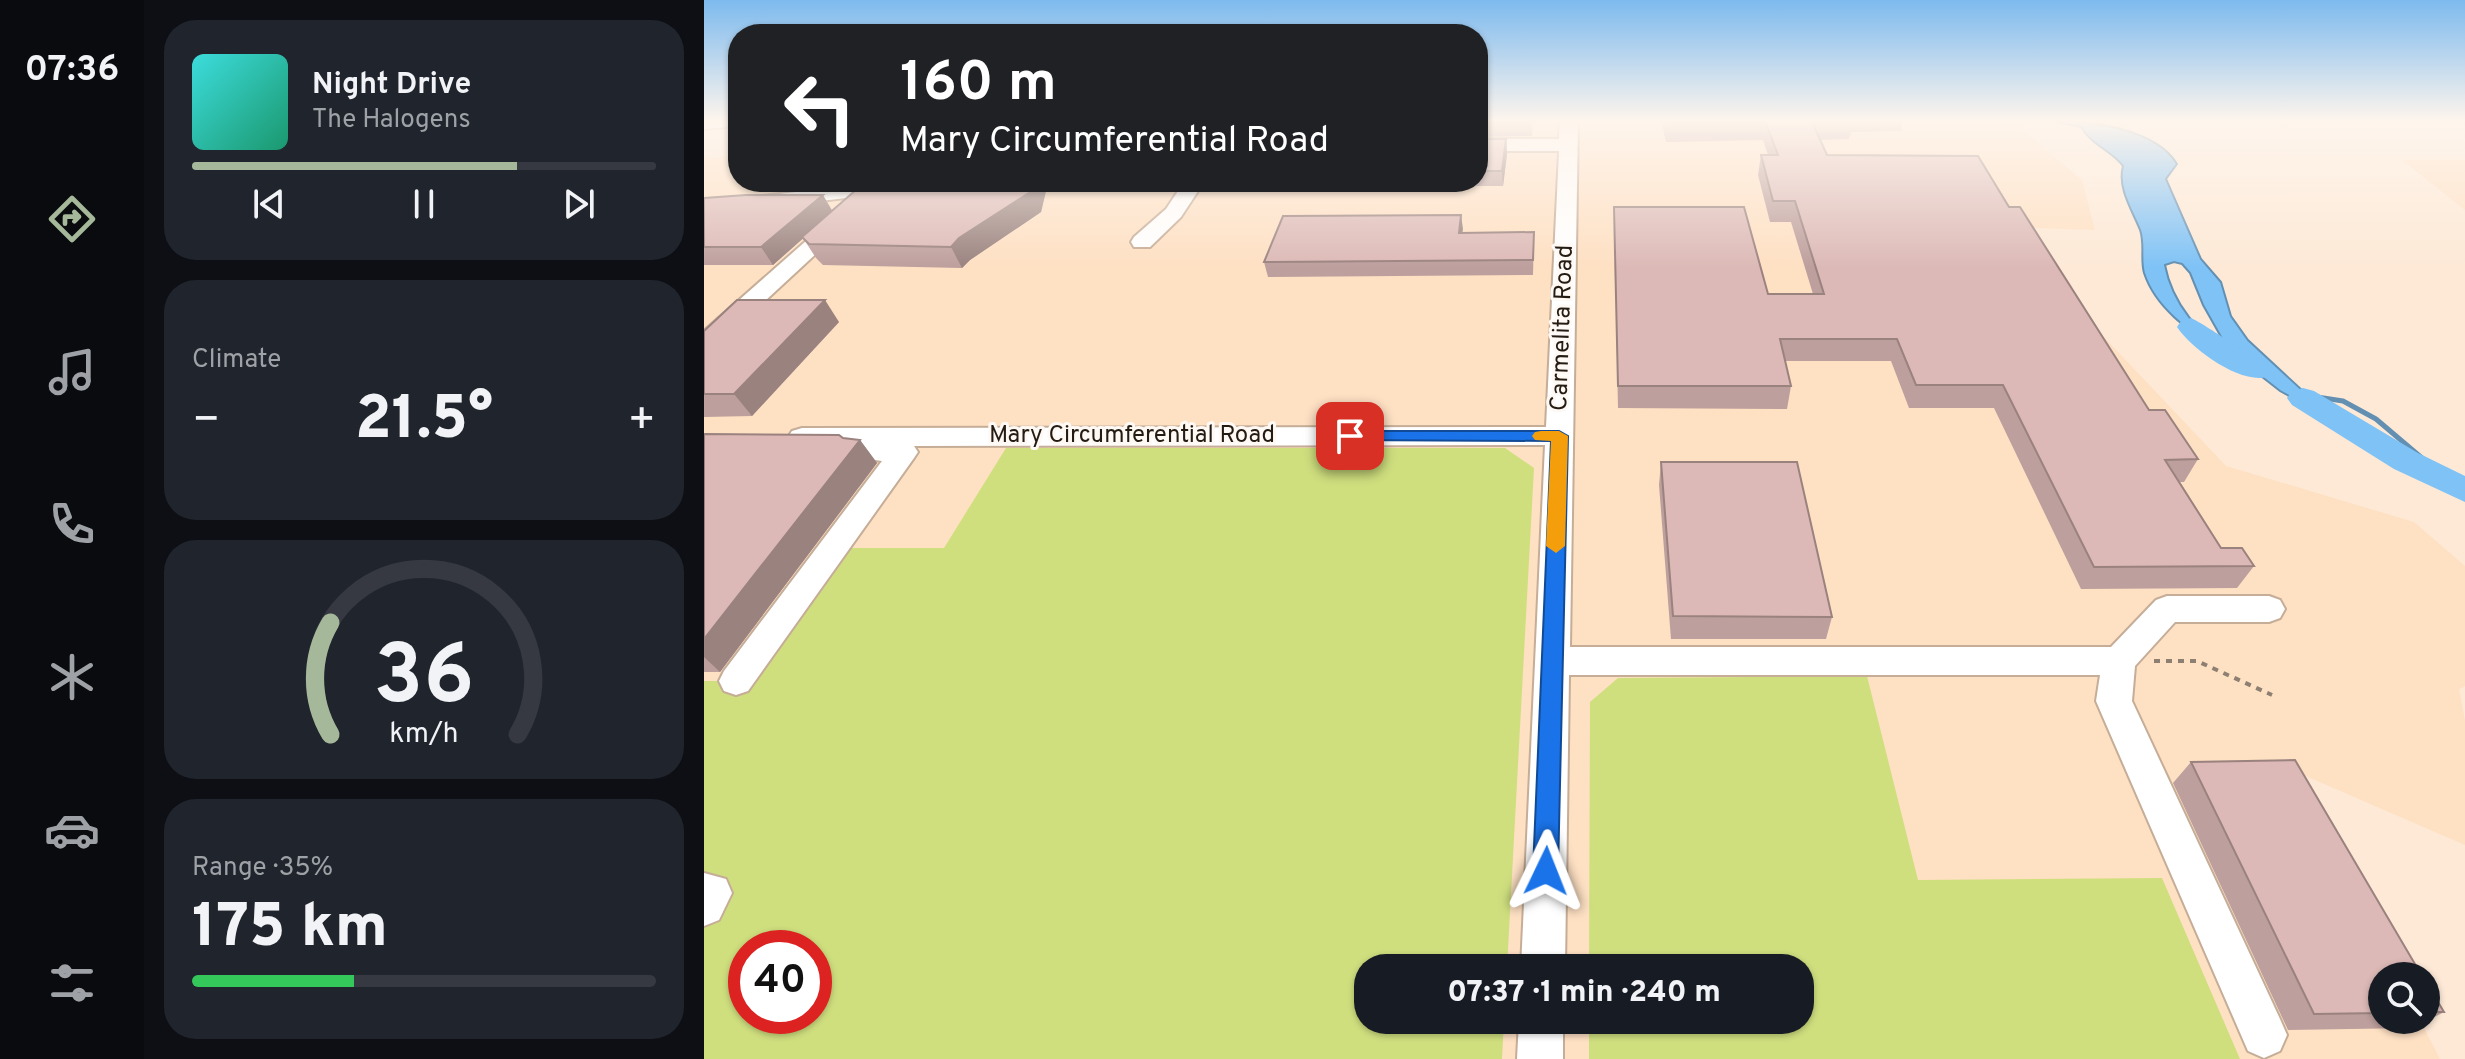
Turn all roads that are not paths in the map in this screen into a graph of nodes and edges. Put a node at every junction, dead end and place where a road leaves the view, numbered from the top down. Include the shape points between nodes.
1 (1567, 169) edge
2 (843, 192) edge
3 (872, 192) edge
4 (1188, 192) edge
5 (704, 209) edge
6 (1142, 242) dead end
7 (704, 344) edge
8 (1559, 436) junction
9 (2269, 609) dead end
10 (1552, 661) junction
11 (2119, 661) junction
12 (736, 681) dead end
13 (704, 893) edge
14 (704, 906) edge
15 (1543, 954) edge
16 (1541, 1034) edge
17 (2264, 1035) dead end
18 (1540, 1059) edge

1 - 8 street, Carmelita Road
2 - 5 street
3 - 7 street
4 - 6 street via 1174,213
8 - 10 street, Carmelita Road
8 - 12 street, Mary Circumferential Road via 781,444 904,452
9 - 11 street via 2167,609
10 - 11 street
10 - 15 street, Carmelita Road
11 - 17 street via 2114,701
13 - 14 street via 712,893
16 - 18 street

